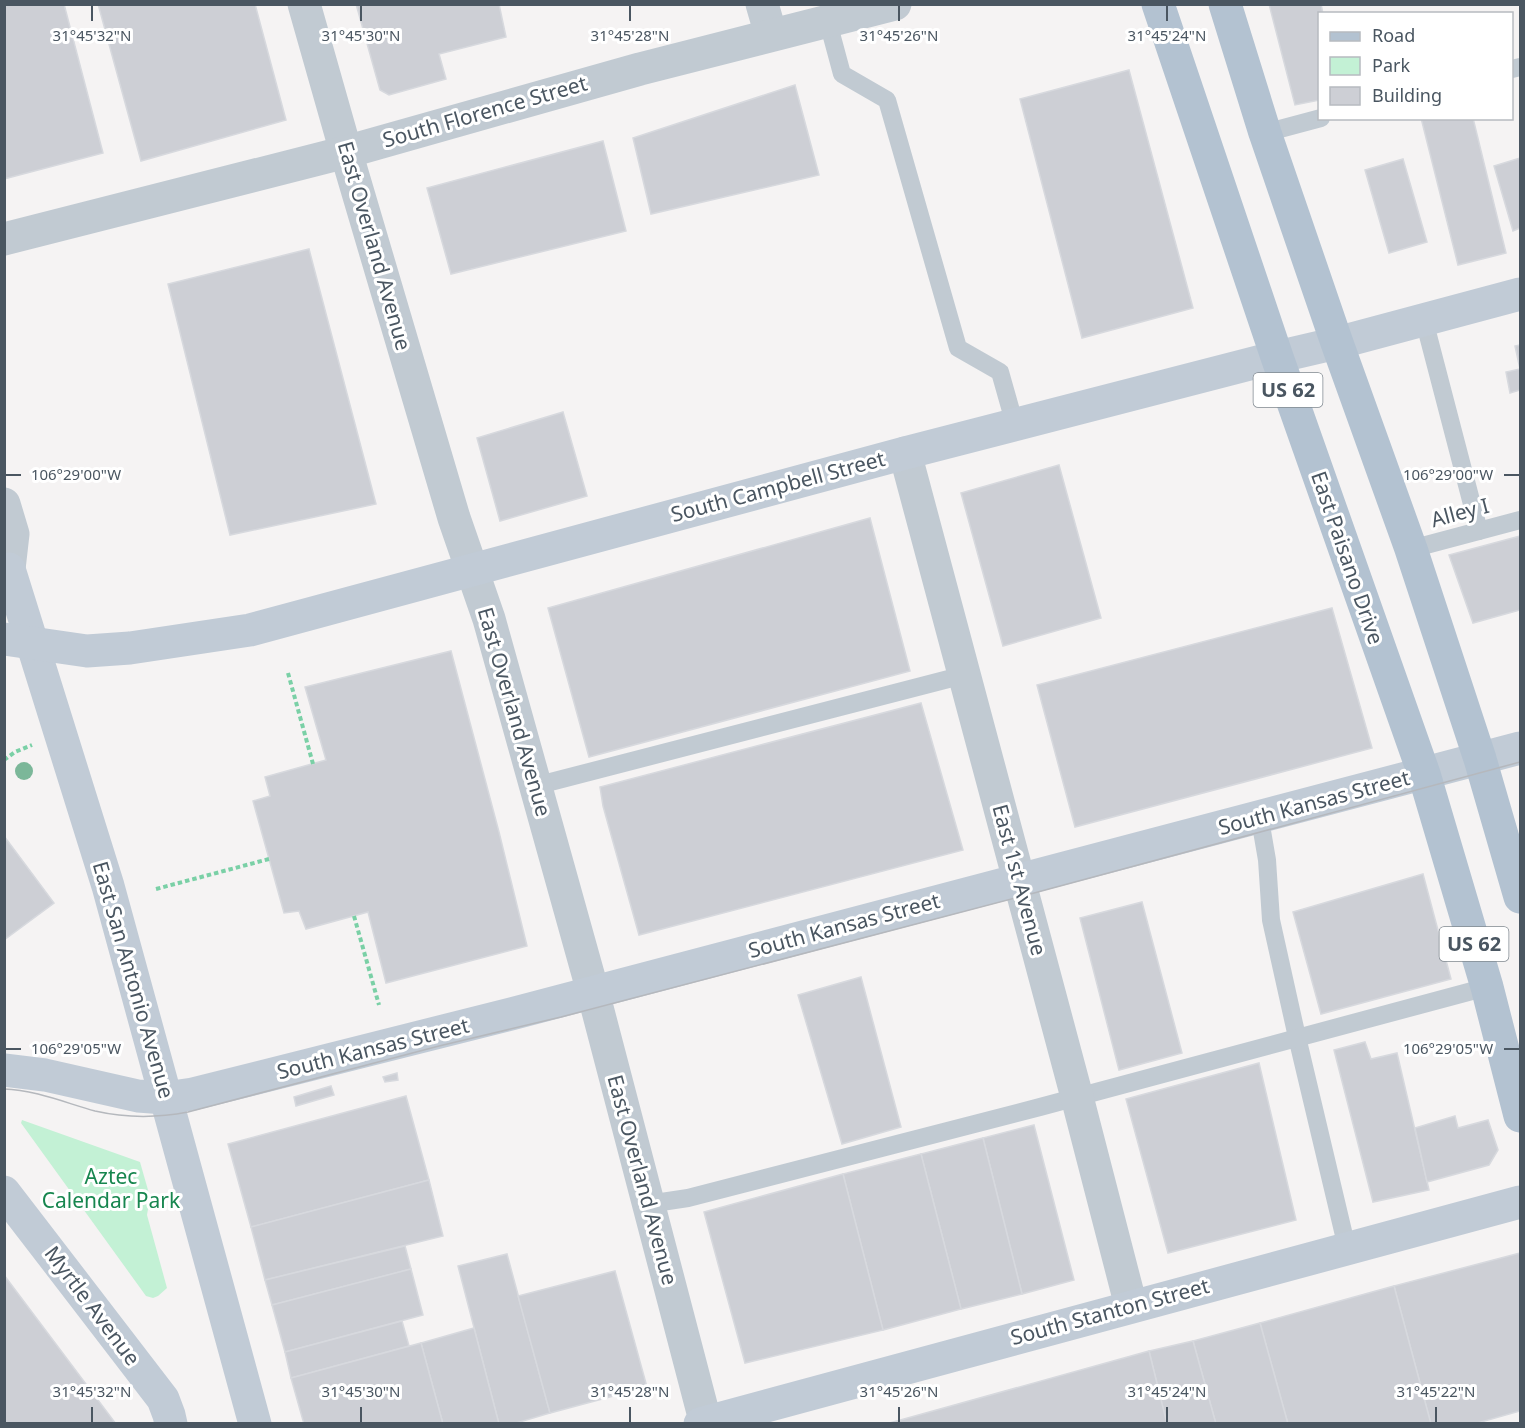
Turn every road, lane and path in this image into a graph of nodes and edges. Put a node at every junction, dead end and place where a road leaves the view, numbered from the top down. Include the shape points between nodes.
1 (304, 4) edge
2 (762, 4) edge
3 (895, 4) edge
4 (1158, 4) edge
5 (1225, 4) edge
6 (828, 22) junction
7 (771, 35) junction
8 (1318, 119) edge
9 (1265, 133) junction
10 (345, 152) junction
11 (4, 239) edge
12 (1521, 294) edge
13 (1424, 320) junction
14 (1337, 343) junction
15 (1277, 357) junction
16 (1015, 425) junction
17 (904, 453) junction
18 (4, 504) edge
19 (1521, 520) edge
20 (1479, 531) junction
21 (1411, 549) junction
22 (7, 566) edge
23 (471, 570) junction
24 (18, 641) edge
25 (288, 673) dead end
26 (964, 675) junction
27 (32, 745) dead end
28 (1521, 748) edge
29 (1480, 759) junction
30 (4, 760) edge
31 (313, 764) dead end
32 (1424, 774) junction
33 (535, 786) junction
34 (1258, 817) junction
35 (268, 859) dead end
36 (1019, 880) junction
37 (156, 888) dead end
38 (1521, 897) edge
39 (354, 916) dead end
40 (1487, 987) junction
41 (593, 992) junction
42 (379, 1005) dead end
43 (1297, 1037) junction
44 (4, 1070) edge
45 (1077, 1097) junction
46 (165, 1098) junction
47 (1521, 1116) edge
48 (4, 1192) edge
49 (1521, 1202) edge
50 (648, 1204) junction
51 (1347, 1248) junction
52 (1131, 1306) junction
53 (704, 1423) edge
54 (171, 1424) edge
55 (255, 1424) edge

1 - 10 street, East Overland Avenue
2 - 7 street
3 - 6 street, South Florence Street
4 - 15 main road, East Paisano Drive / US 62
5 - 9 main road, US 62
6 - 7 street, South Florence Street
6 - 16 lane via 842,74 887,100 958,348 1000,372
7 - 10 street, South Florence Street
8 - 9 lane
9 - 14 main road, US 62
10 - 11 street, South Florence Street
10 - 23 street, East Overland Avenue
12 - 13 main road, South Campbell Street
13 - 14 main road, South Campbell Street
13 - 20 lane
14 - 15 main road, South Campbell Street
14 - 21 main road, US 62
15 - 16 main road, South Campbell Street
15 - 32 main road, East Paisano Drive / US 62
16 - 17 main road, South Campbell Street
17 - 23 main road, South Campbell Street
17 - 26 street, East 1st Avenue
18 - 22 street, East San Antonio Avenue via 13,534
19 - 20 lane, Alley I
20 - 21 lane, Alley I
21 - 29 main road, US 62
22 - 24 main road, East San Antonio Avenue via 20,602
23 - 24 main road, South Campbell Street via 250,630 87,651
23 - 33 street, East Overland Avenue via 489,619
24 - 46 main road, East San Antonio Avenue via 108,886
25 - 31 path
26 - 33 lane
26 - 36 street, East 1st Avenue
27 - 30 path
28 - 29 main road, South Kansas Street
29 - 32 main road, South Kansas Street
29 - 38 main road, US 62
32 - 34 main road, South Kansas Street
32 - 40 main road, East Paisano Drive / US 62
33 - 41 street, East Overland Avenue
34 - 36 main road, South Kansas Street
34 - 43 lane via 1267,860 1271,920
35 - 37 path
36 - 41 main road, South Kansas Street
36 - 45 street, East 1st Avenue
39 - 42 path
40 - 43 lane
40 - 47 main road, East Paisano Drive / US 62
41 - 46 main road, South Kansas Street via 208,1091
41 - 50 street, East Overland Avenue
43 - 45 lane
43 - 51 lane
44 - 46 main road, South Kansas Street
45 - 50 lane via 688,1198
45 - 52 street, East 1st Avenue
46 - 55 main road, East San Antonio Avenue
48 - 54 main road, Myrtle Avenue via 163,1399
49 - 51 main road, South Stanton Street
50 - 53 street, East Overland Avenue
51 - 52 main road, South Stanton Street
52 - 53 main road, South Stanton Street

